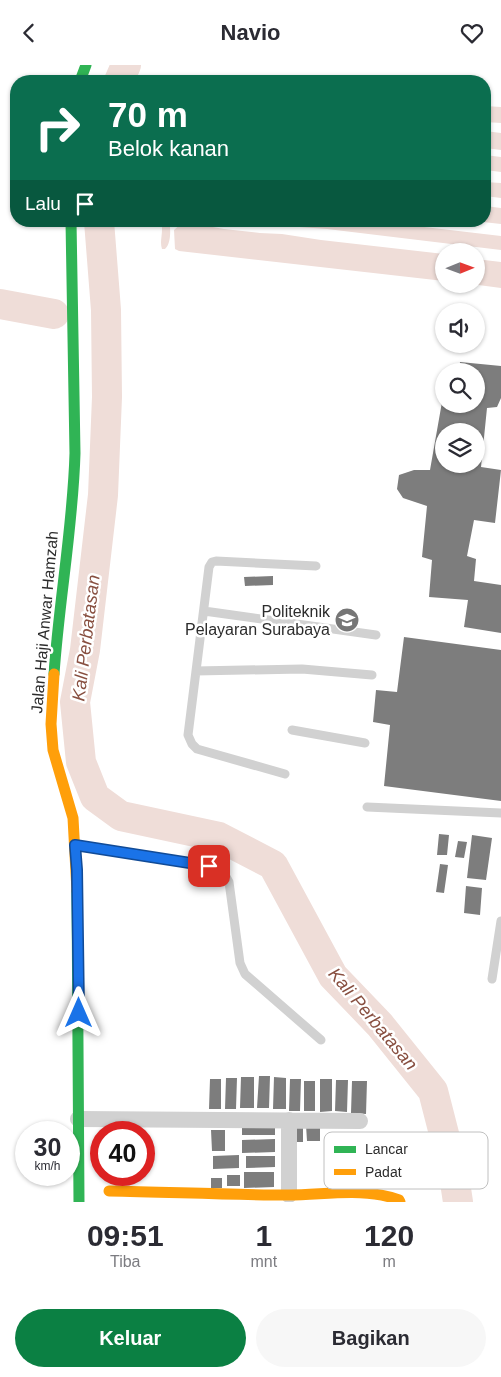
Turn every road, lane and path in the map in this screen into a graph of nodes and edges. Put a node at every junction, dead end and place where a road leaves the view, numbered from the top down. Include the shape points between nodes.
1 (71, 227) edge
2 (316, 566) dead end
3 (204, 611) junction
4 (376, 635) dead end
5 (196, 671) junction
6 (372, 675) dead end
7 (292, 730) dead end
8 (365, 743) dead end
9 (285, 774) dead end
10 (367, 807) dead end
11 (501, 813) edge
12 (75, 845) junction
13 (501, 921) edge
14 (492, 979) dead end
15 (321, 1040) dead end
16 (78, 1119) junction
17 (289, 1120) junction
18 (360, 1121) dead end
19 (90, 1122) edge
20 (155, 1124) edge
21 (109, 1189) edge
22 (289, 1195) junction
23 (79, 1202) edge
24 (400, 1202) edge

1 - 12 street, Jalan Haji Anwar Hamzah via 74,487 56,643 51,724 53,750 73,818
2 - 3 lane via 216,561 209,567
3 - 4 lane
3 - 5 lane
5 - 6 lane via 302,669
5 - 9 lane via 188,735 192,744 197,749
7 - 8 lane
10 - 11 lane
12 - 15 lane via 222,870 230,882 240,963 245,973
12 - 16 street, Jalan Haji Anwar Hamzah via 79,977
13 - 14 lane
16 - 19 street
16 - 23 street, Jalan Haji Anwar Hamzah
17 - 18 street
17 - 20 street
17 - 22 street
21 - 22 street
22 - 24 street via 364,1194 394,1197

